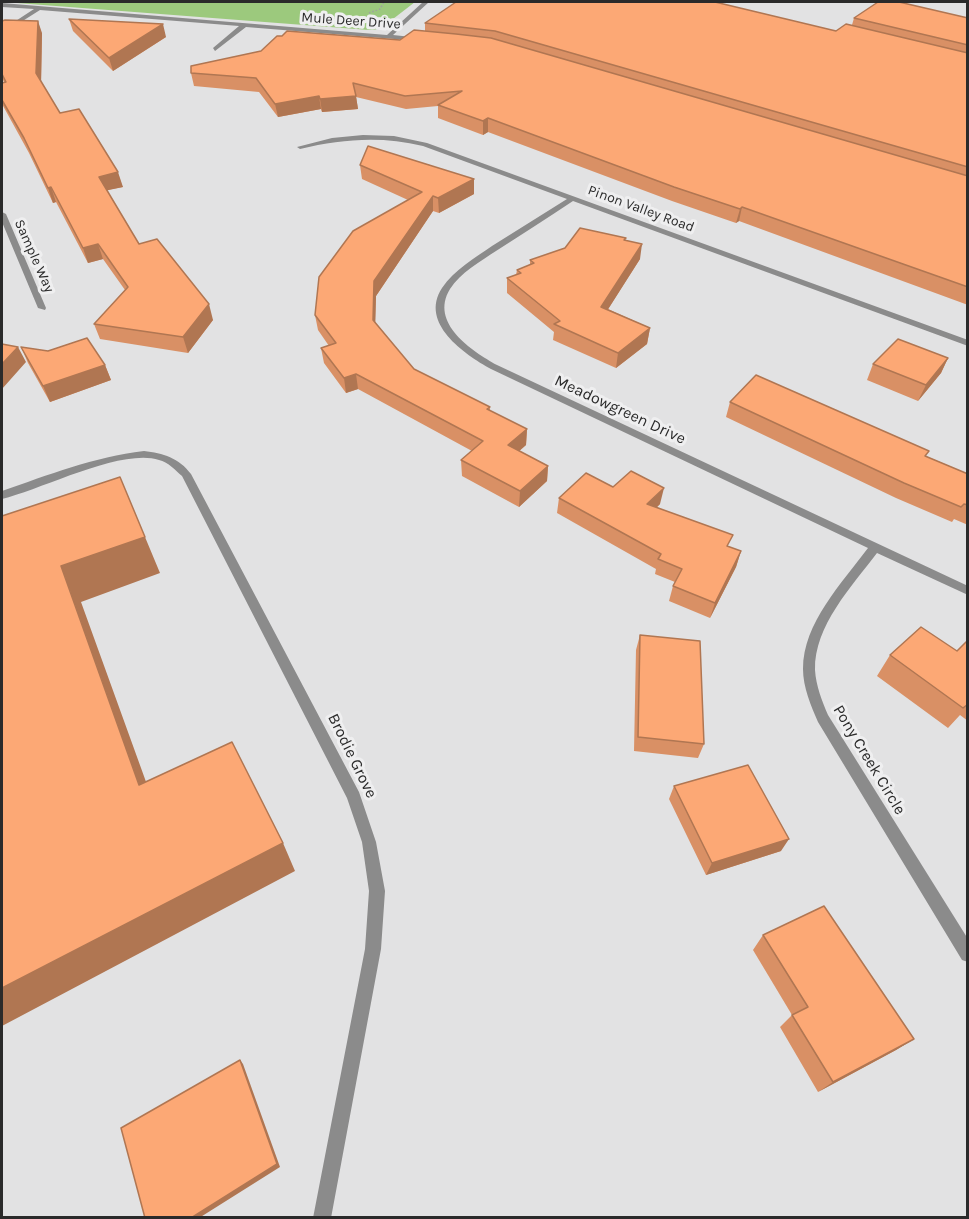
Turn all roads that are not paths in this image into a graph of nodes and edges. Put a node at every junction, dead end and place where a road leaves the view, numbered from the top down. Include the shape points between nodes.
1 (426, 2) edge
2 (2, 5) edge
3 (39, 8) junction
4 (243, 25) junction
5 (2, 32) edge
6 (389, 36) junction
7 (423, 39) edge
8 (215, 49) dead end
9 (300, 147) dead end
10 (573, 198) junction
11 (2, 214) edge
12 (42, 308) dead end
13 (968, 343) edge
14 (2, 495) edge
15 (875, 547) junction
16 (968, 591) edge
17 (968, 954) edge
18 (322, 1218) edge

1 - 6 street
2 - 3 street, Mule Deer Drive
3 - 4 street, Mule Deer Drive
3 - 5 street
4 - 6 street, Mule Deer Drive
4 - 8 street
6 - 7 street, Mule Deer Drive
9 - 10 street, Pinon Valley Road via 360,136 406,139
10 - 13 street, Pinon Valley Road
10 - 15 street, Meadowgreen Drive via 472,265 445,290 441,317 458,344 494,367
11 - 12 street, Sample Way
14 - 18 street, Brodie Grove via 116,458 139,454 160,456 175,463 186,474 354,797 369,842 377,891 373,949
15 - 16 street, Meadowgreen Drive
15 - 17 street, Pony Creek Circle via 812,642 808,667 812,692 823,718

